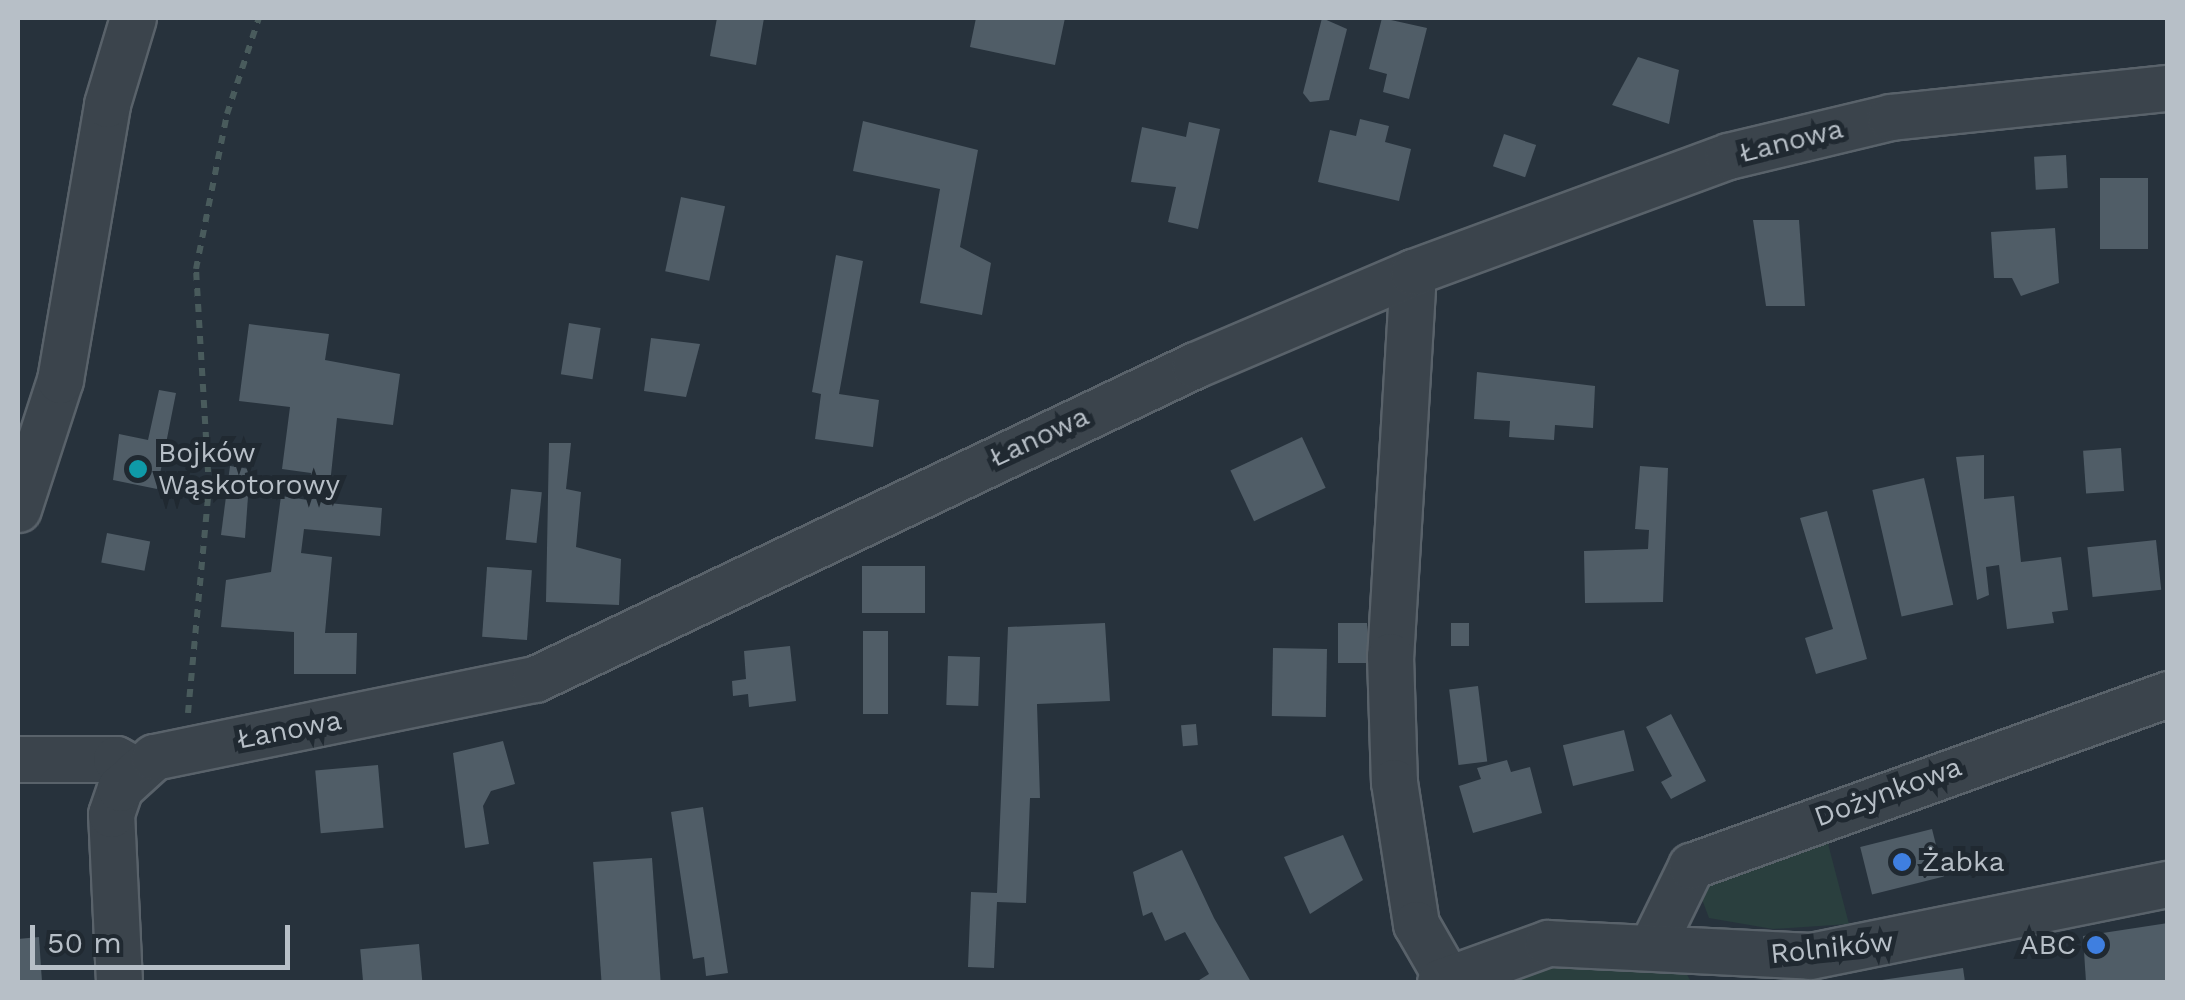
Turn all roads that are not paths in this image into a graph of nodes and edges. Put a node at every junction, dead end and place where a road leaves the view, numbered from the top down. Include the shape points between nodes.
1 (133, 18) edge
2 (2168, 88) edge
3 (1413, 272) junction
4 (18, 508) edge
5 (2168, 694) edge
6 (18, 759) edge
7 (135, 770) junction
8 (2168, 884) edge
9 (1654, 942) junction
10 (1710, 966) edge
11 (1443, 980) edge
12 (119, 982) edge

1 - 4 street via 107,104 60,380
2 - 3 street, Łanowa via 1994,101 1806,135
3 - 7 street, Łanowa via 1044,434 535,679 184,749
3 - 11 street via 1390,656 1394,782 1416,924
5 - 9 street, Dożynkowa via 1691,866
6 - 7 street via 116,759
7 - 12 street via 111,814
8 - 10 street, Rolników via 1844,952
9 - 10 street, Rolników
9 - 11 street, Rolników via 1548,942

